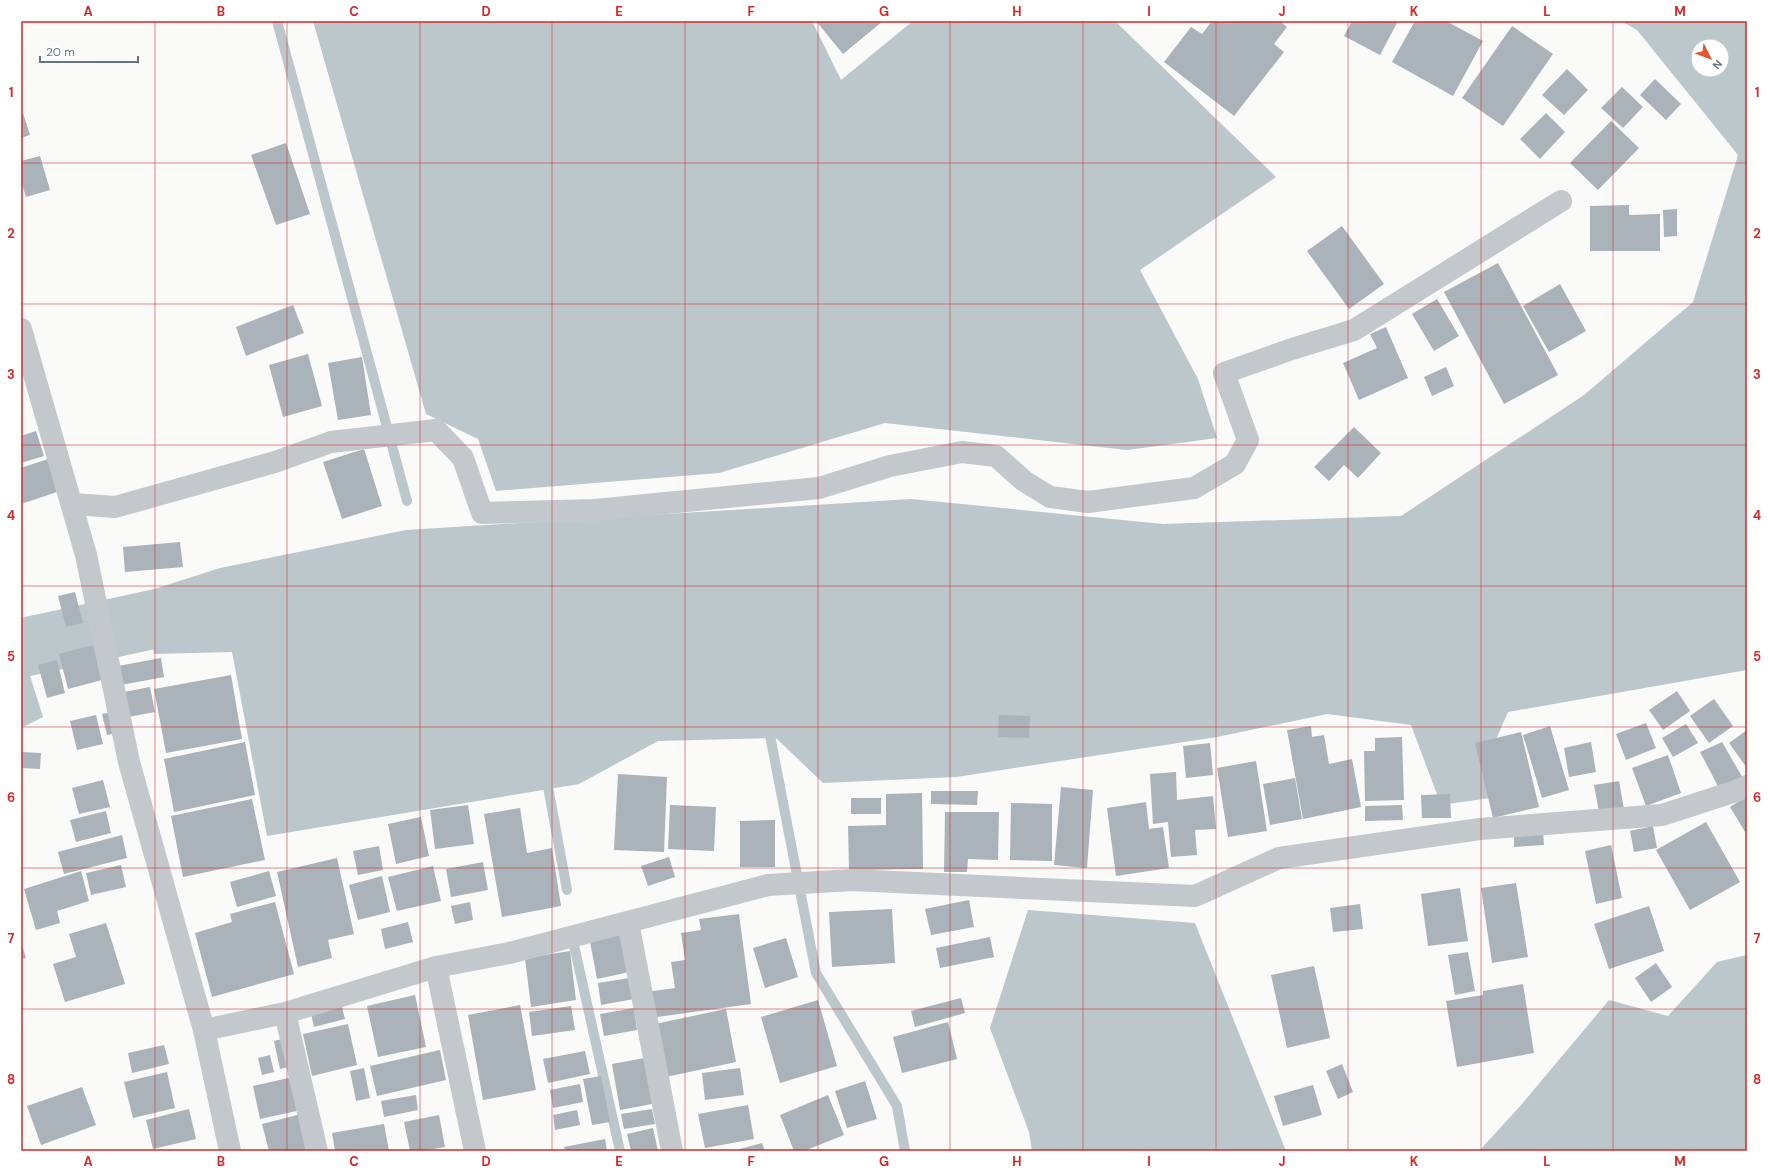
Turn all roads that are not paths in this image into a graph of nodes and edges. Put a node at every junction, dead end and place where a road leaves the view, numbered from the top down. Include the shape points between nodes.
1 (1561, 201) dead end
2 (21, 329) edge
3 (72, 504) junction
4 (1747, 786) edge
5 (628, 922) junction
6 (436, 967) junction
7 (285, 1013) junction
8 (204, 1030) junction
9 (230, 1151) edge
10 (317, 1151) edge
11 (475, 1151) edge
12 (672, 1151) edge

1 - 3 street via 1354,330 1224,373 1248,440 1235,464 1194,488 1088,502 1050,497 1024,481 996,456 962,452 890,466 819,488 595,510 482,513 463,458 436,430 332,442 275,462 115,507
2 - 3 street
3 - 8 street via 86,555 129,762
4 - 5 street via 1662,815 1480,829 1279,858 1195,896 852,880 768,885
5 - 6 street via 510,953
5 - 12 street
6 - 7 street
6 - 11 street
7 - 8 street
7 - 10 street
8 - 9 street

